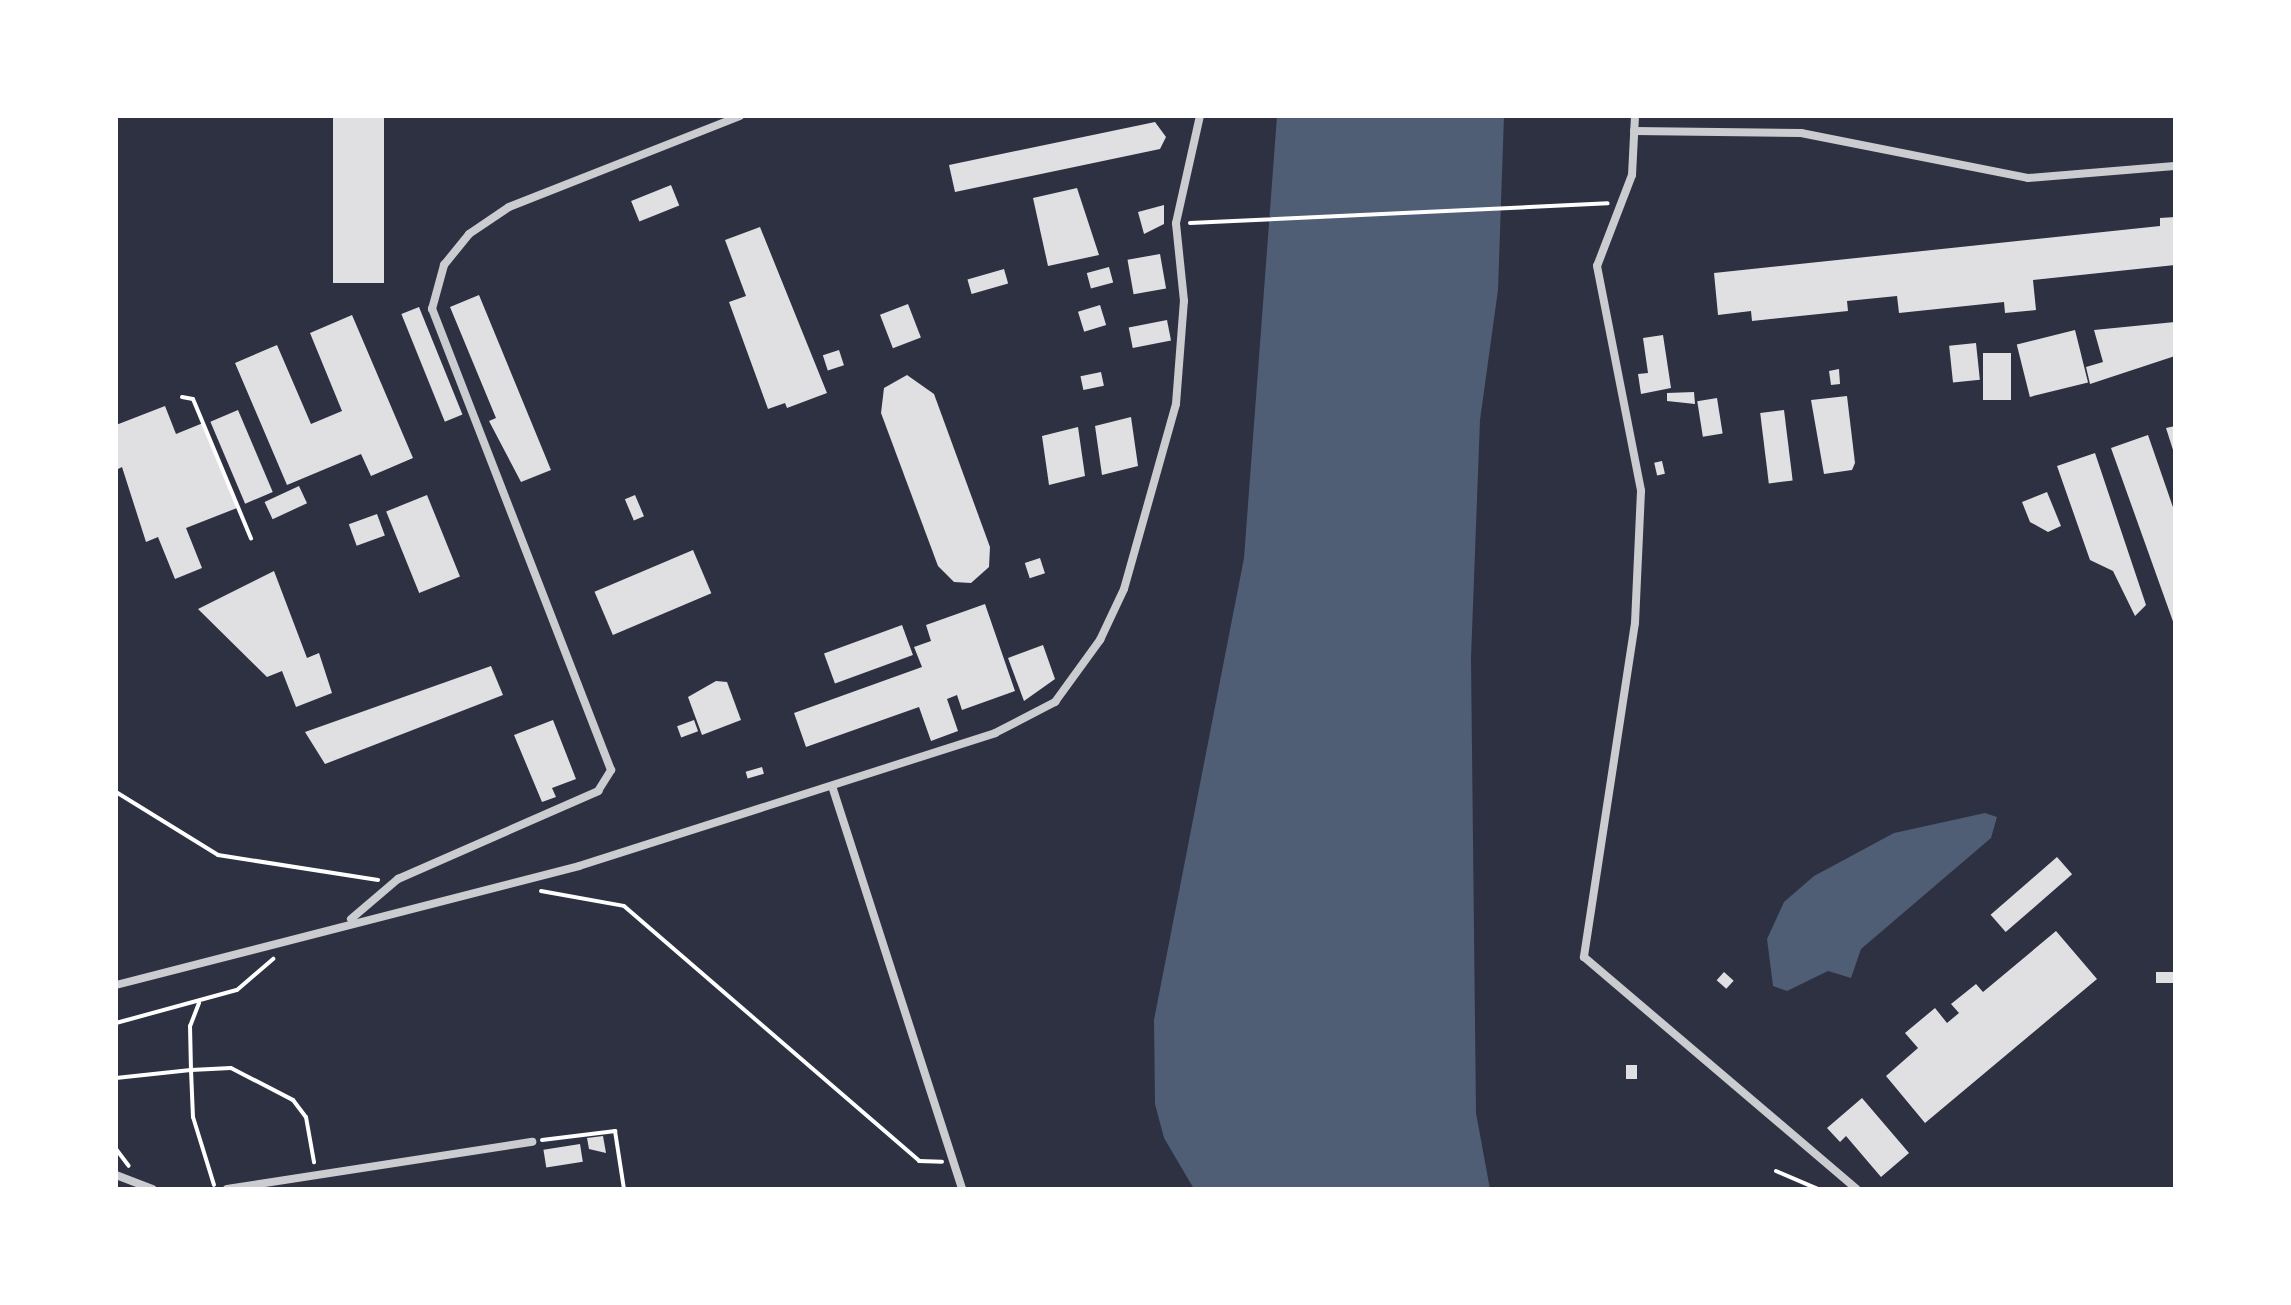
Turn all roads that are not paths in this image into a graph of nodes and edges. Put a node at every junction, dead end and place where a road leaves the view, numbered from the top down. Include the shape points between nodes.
1 (740, 116) edge
2 (1200, 116) edge
3 (1635, 116) edge
4 (1634, 131) junction
5 (2175, 166) edge
6 (832, 786) junction
7 (347, 922) junction
8 (116, 985) edge
9 (532, 1142) road end
10 (116, 1175) edge
11 (152, 1189) edge
12 (227, 1189) edge
13 (962, 1189) edge
14 (1857, 1189) edge

1 - 7 street via 509,207 469,234 444,265 432,309 611,770 598,791 398,879
2 - 6 street via 1176,223 1184,301 1176,404 1124,589 1082,668 1055,702 1021,722
3 - 4 street
4 - 5 street via 1801,133 2028,178
4 - 14 street via 1632,175 1597,266 1641,491 1635,623 1584,957
6 - 7 street via 579,866
6 - 13 street
7 - 8 street
9 - 12 street
10 - 11 street

